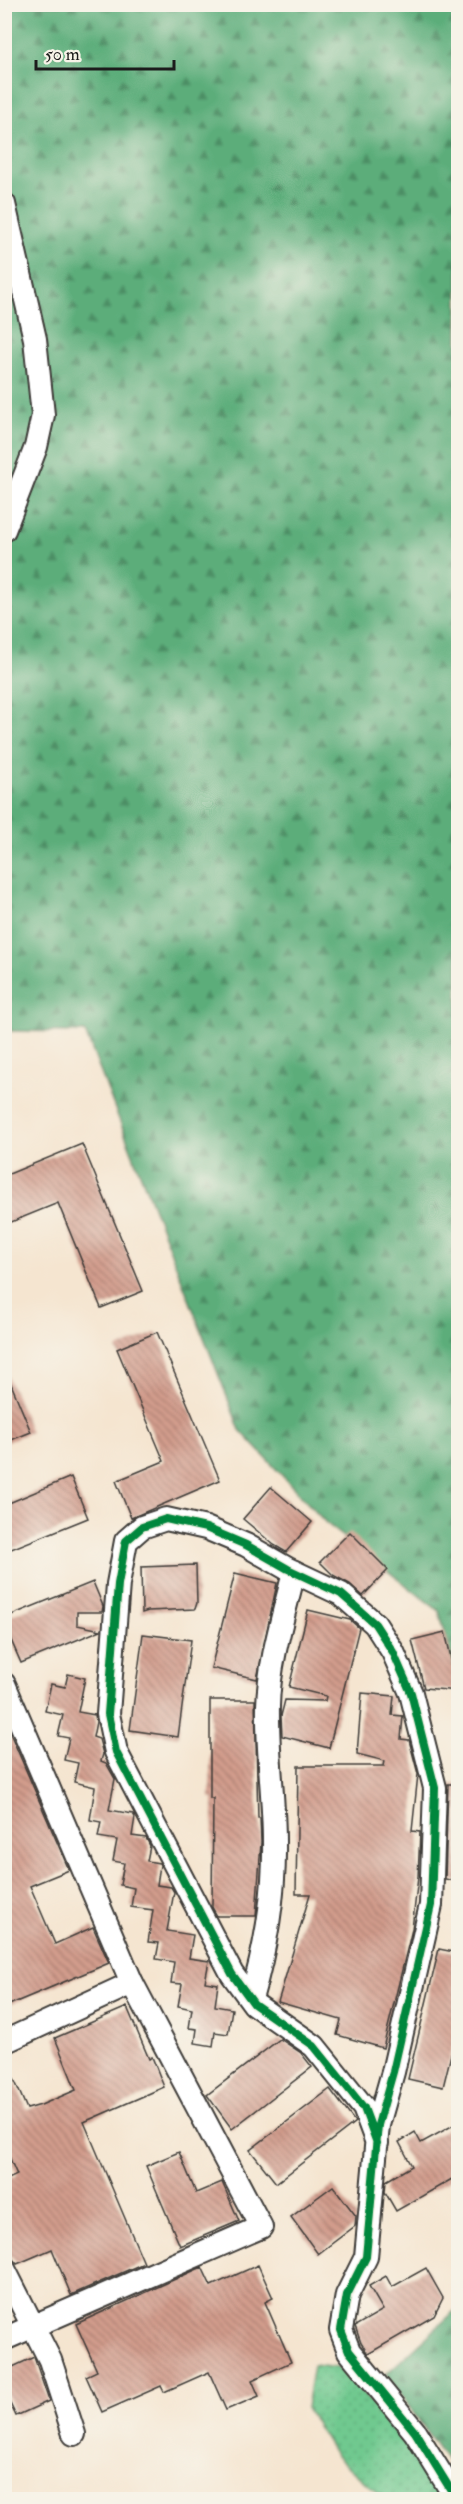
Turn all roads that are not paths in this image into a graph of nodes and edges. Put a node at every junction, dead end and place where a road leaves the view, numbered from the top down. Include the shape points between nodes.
1 (4, 204) edge
2 (4, 530) edge
3 (294, 1572) junction
4 (4, 1684) edge
5 (132, 1983) junction
6 (250, 1999) junction
7 (4, 2042) edge
8 (377, 2143) junction
9 (4, 2269) edge
10 (32, 2327) junction
11 (4, 2339) edge
12 (74, 2434) dead end
13 (457, 2499) edge

1 - 2 street via 35,339 43,415 36,447
3 - 6 street via 268,1704 274,1841 271,1917
3 - 6 street via 206,1528 166,1519 142,1527 126,1541 118,1584 108,1714 116,1752 231,1974
3 - 8 street via 341,1594 375,1624 393,1652 411,1693 435,1788 430,1905
4 - 5 street
5 - 7 street
5 - 10 street via 261,2227
6 - 8 street via 314,2046 364,2108
8 - 13 street via 366,2257 347,2295 341,2330 349,2351 415,2432
9 - 10 street
10 - 11 street
10 - 12 street via 50,2360

